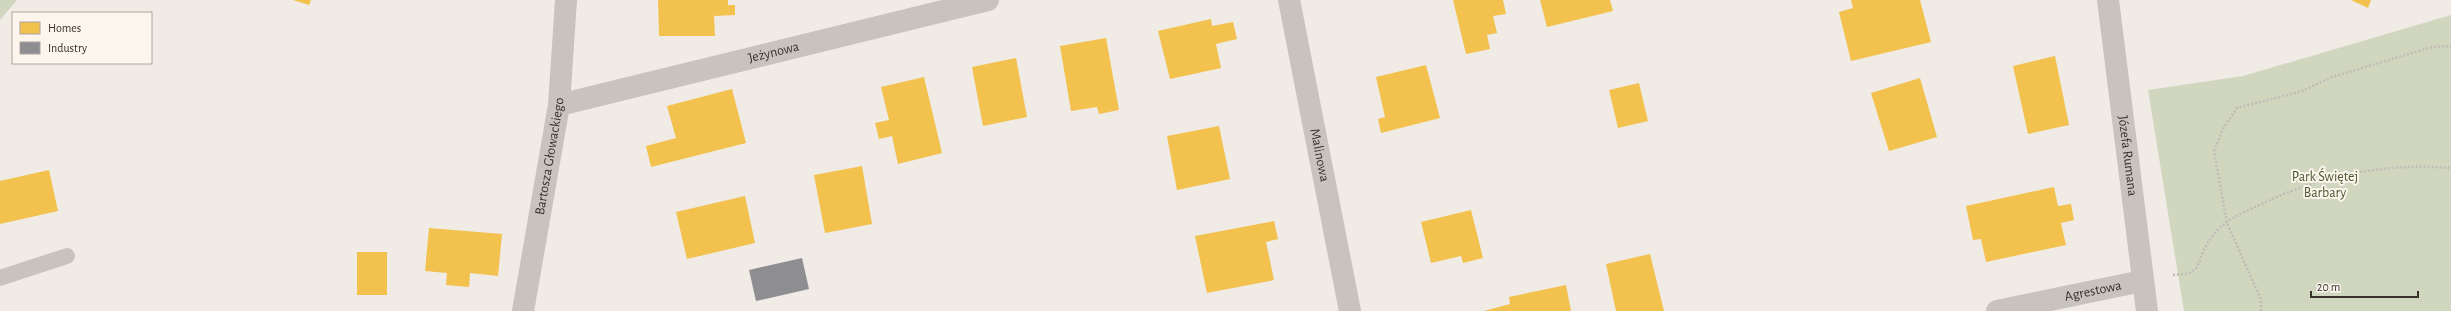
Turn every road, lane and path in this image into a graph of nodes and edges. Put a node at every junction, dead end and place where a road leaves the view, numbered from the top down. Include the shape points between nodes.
1 (566, 0) edge
2 (988, 0) edge
3 (1289, 0) edge
4 (2108, 0) edge
5 (2451, 46) edge
6 (559, 105) junction
7 (2451, 168) edge
8 (2227, 223) junction
9 (67, 256) dead end
10 (2182, 274) dead end
11 (0, 278) edge
12 (2142, 281) junction
13 (523, 311) edge
14 (1350, 311) edge
15 (1997, 311) edge
16 (2147, 311) edge
17 (2261, 311) edge

1 - 6 street, Bartosza Głowackiego
2 - 6 street, Jeżynowa
3 - 14 street, Malinowa
4 - 12 street, Józefa Rumana
5 - 8 path via 2432,47 2332,77 2302,91 2237,108 2224,126 2214,151
6 - 13 street, Bartosza Głowackiego
7 - 8 path via 2420,165 2345,174 2304,185 2246,211
8 - 10 path via 2212,237 2199,265 2190,273
8 - 17 path via 2261,300
9 - 11 lane
12 - 15 street, Agrestowa
12 - 16 street, Józefa Rumana

